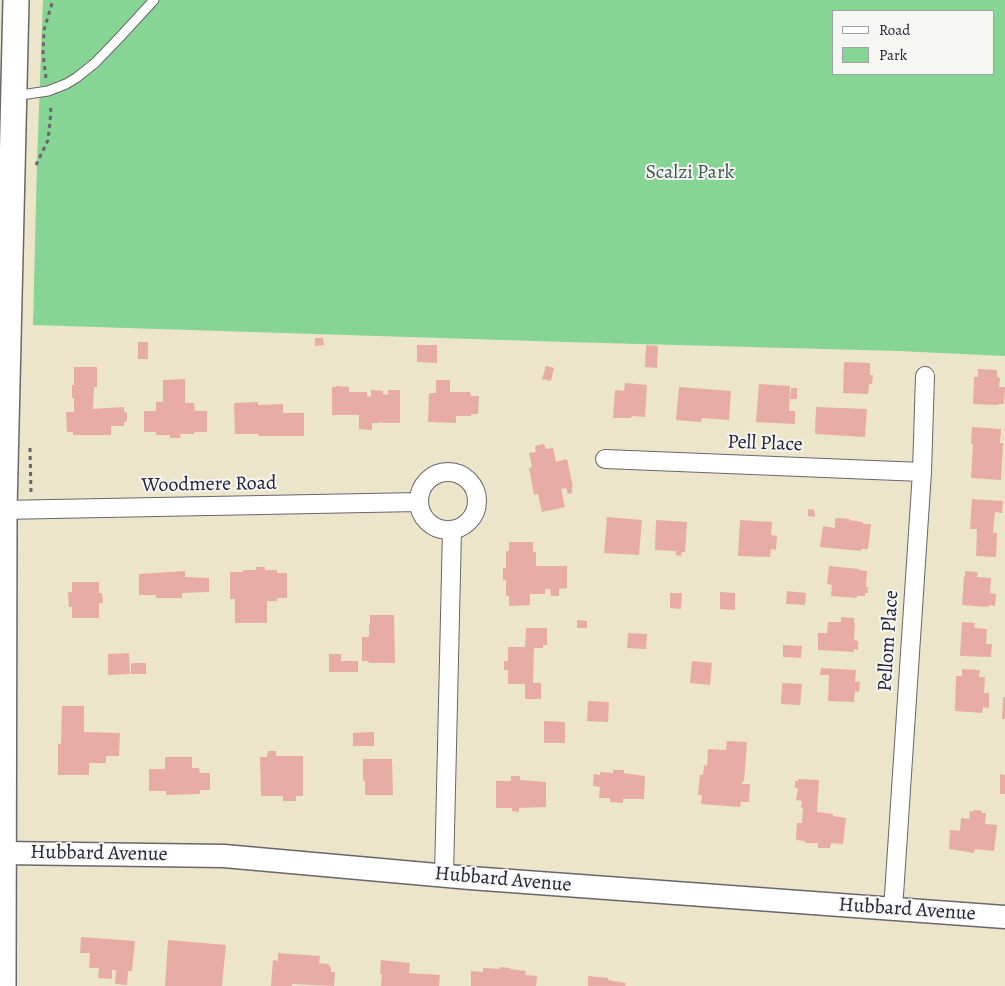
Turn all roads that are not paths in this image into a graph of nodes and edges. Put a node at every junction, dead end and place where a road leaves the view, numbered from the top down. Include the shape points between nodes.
1 (16, 0) edge
2 (154, 0) edge
3 (14, 96) junction
4 (925, 376) dead end
5 (605, 459) dead end
6 (922, 472) junction
7 (419, 502) junction
8 (2, 510) edge
9 (452, 530) junction
10 (2, 853) edge
11 (444, 875) junction
12 (892, 910) junction
13 (1005, 917) edge
14 (2, 975) edge

1 - 3 main road
2 - 3 lane via 95,63 76,78 48,91
3 - 8 main road
4 - 6 street, Pellom Place
5 - 6 street, Pell Place
6 - 12 street, Pellom Place
7 - 8 street, Woodmere Road
7 - 9 street via 429,523 440,529
7 - 9 street via 421,490 434,476 452,472 464,477 473,486 477,504 468,522
8 - 10 main road
9 - 11 street
10 - 11 street, Hubbard Avenue via 224,856
10 - 14 main road
11 - 12 street, Hubbard Avenue
12 - 13 street, Hubbard Avenue

